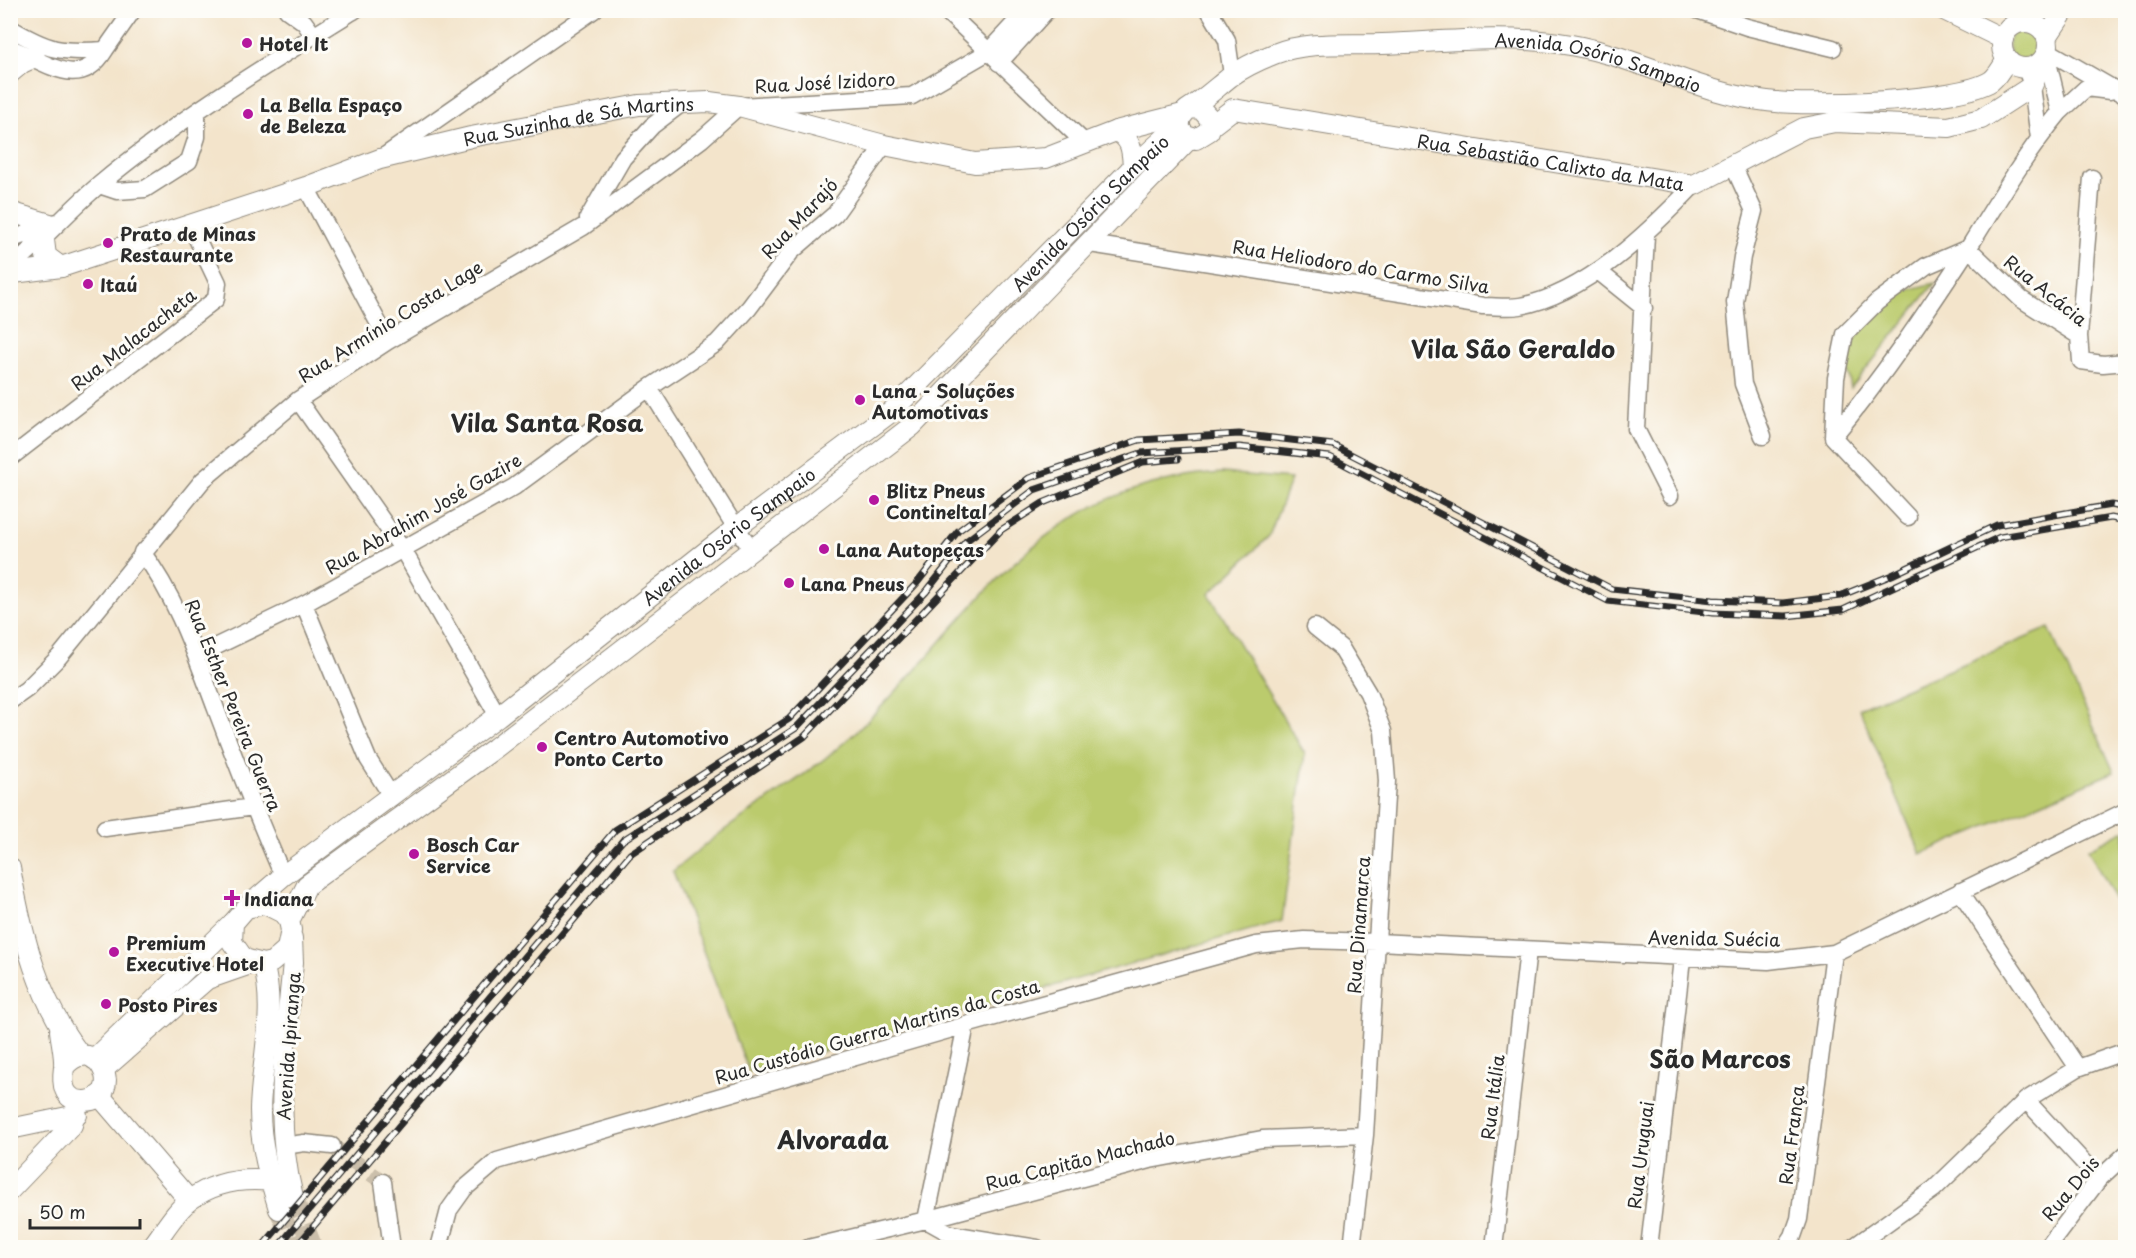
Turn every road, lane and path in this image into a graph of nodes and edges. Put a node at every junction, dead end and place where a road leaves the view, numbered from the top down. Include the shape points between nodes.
1 (133, 10) edge
2 (287, 10) edge
3 (355, 10) edge
4 (594, 10) edge
5 (945, 10) edge
6 (1028, 10) edge
7 (1047, 10) edge
8 (1209, 10) edge
9 (1697, 10) edge
10 (1944, 10) edge
11 (2065, 10) edge
12 (2028, 16) edge
13 (10, 28) edge
14 (314, 36) junction
15 (2003, 39) junction
16 (10, 48) edge
17 (1833, 48) dead end
18 (105, 50) junction
19 (2046, 50) junction
20 (35, 57) junction
21 (994, 58) junction
22 (2007, 59) junction
23 (10, 73) edge
24 (1232, 75) junction
25 (2029, 77) junction
26 (2053, 83) junction
27 (2086, 88) junction
28 (2123, 94) edge
29 (709, 102) junction
30 (681, 104) junction
31 (639, 105) junction
32 (739, 106) junction
33 (1233, 109) junction
34 (197, 112) junction
35 (2060, 112) junction
36 (1185, 121) junction
37 (652, 126) junction
38 (1211, 126) junction
39 (717, 127) junction
40 (1116, 131) junction
41 (2039, 138) junction
42 (1084, 143) junction
43 (884, 145) junction
44 (623, 158) junction
45 (380, 159) junction
46 (1733, 165) junction
47 (1132, 167) junction
48 (2092, 178) dead end
49 (640, 184) junction
50 (1694, 184) junction
51 (99, 185) junction
52 (306, 188) junction
53 (10, 212) edge
54 (191, 226) junction
55 (583, 227) junction
56 (52, 228) junction
57 (1646, 235) junction
58 (10, 240) edge
59 (1090, 244) junction
60 (1968, 248) junction
61 (61, 267) junction
62 (12, 270) edge
63 (1598, 271) junction
64 (1644, 308) junction
65 (2079, 336) junction
66 (388, 340) junction
67 (717, 344) joint
68 (2126, 362) edge
69 (1836, 378) junction
70 (649, 388) junction
71 (298, 400) junction
72 (1861, 404) junction
73 (1763, 436) dead end
74 (1833, 437) junction
75 (10, 458) edge
76 (1670, 496) dead end
77 (1908, 517) dead end
78 (736, 528) junction
79 (752, 549) junction
80 (403, 550) junction
81 (142, 552) junction
82 (304, 604) junction
83 (1315, 627) dead end
84 (196, 656) junction
85 (10, 701) edge
86 (498, 716) junction
87 (495, 748) junction
88 (392, 797) junction
89 (253, 807) junction
90 (2126, 811) edge
91 (105, 828) dead end
92 (10, 868) edge
93 (283, 876) junction
94 (1960, 891) junction
95 (239, 915) junction
96 (290, 926) junction
97 (1377, 942) junction
98 (1528, 950) junction
99 (1834, 953) junction
100 (1682, 959) junction
101 (258, 963) junction
102 (966, 1025) junction
103 (60, 1030) junction
104 (2126, 1051) edge
105 (93, 1061) junction
106 (2078, 1068) junction
107 (63, 1077) junction
108 (99, 1095) junction
109 (2026, 1100) junction
110 (78, 1108) junction
111 (56, 1120) junction
112 (10, 1129) edge
113 (1365, 1135) junction
114 (284, 1146) junction
115 (332, 1146) tunnel mouth
116 (48, 1148) junction
117 (2126, 1154) edge
118 (2099, 1179) junction
119 (271, 1181) junction
120 (383, 1182) dead end
121 (10, 1190) edge
122 (189, 1200) junction
123 (926, 1220) junction
124 (869, 1240) edge
125 (152, 1248) edge
126 (392, 1248) edge
127 (440, 1248) edge
128 (808, 1248) edge
129 (1037, 1248) edge
130 (1352, 1248) edge
131 (1494, 1248) edge
132 (1649, 1248) edge
133 (1785, 1248) edge
134 (1852, 1248) edge
135 (2047, 1248) edge

1 - 18 street
2 - 14 street via 304,22
3 - 14 street
4 - 45 street
5 - 21 street
6 - 21 street, Rua José Izidoro
7 - 21 street
8 - 24 street via 1227,40
9 - 17 street
10 - 15 street
11 - 19 street
12 - 15 street via 2011,27
12 - 19 street via 2038,26
13 - 18 street via 40,46 64,52
14 - 34 street
15 - 22 street
16 - 20 street
18 - 20 street via 96,65 83,73 64,72
19 - 25 street
19 - 26 street
19 - 28 street
20 - 23 street
21 - 32 street, Rua José Izidoro via 912,96
21 - 42 street
22 - 24 street, Avenida Osório Sampaio via 1992,80 1969,89 1930,97 1813,102 1767,101 1721,91 1608,54 1558,43 1497,40 1312,46 1276,53
22 - 25 street
24 - 33 street via 1227,92
24 - 36 street, Avenida Osório Sampaio
25 - 26 street
25 - 41 street
25 - 46 street, Rua Sebastião Calixto da Mata via 1982,119 1949,127 1834,122 1804,128
26 - 27 street
26 - 35 street
27 - 28 street
27 - 35 street
29 - 30 street, Rua Suzinha de Sá Martins
29 - 32 street, Rua Suzinha de Sá Martins
29 - 39 street via 717,111
30 - 31 street, Rua Suzinha de Sá Martins
30 - 37 street, Rua Armínio Costa Lage
31 - 37 street
31 - 45 street, Rua Suzinha de Sá Martins via 471,136
32 - 39 street, Rua Armínio Costa Lage
32 - 43 street, Rua Suzinha de Sá Martins
33 - 38 street
33 - 50 street, Rua Sebastião Calixto da Mata
34 - 51 street
34 - 51 street via 197,136 189,161 145,189 117,191
35 - 41 street
36 - 38 street via 1206,135
36 - 38 street via 1206,112
36 - 40 street, Rua Suzinha de Sá Martins
36 - 47 street, Avenida Osório Sampaio
36 - 59 street, Avenida Osório Sampaio
37 - 44 street, Rua Armínio Costa Lage
39 - 49 street, Rua Armínio Costa Lage
40 - 42 street, Rua Suzinha de Sá Martins
40 - 47 street via 1125,135 1132,147
41 - 60 street
42 - 43 street, Rua Suzinha de Sá Martins via 1046,158 975,164
43 - 67 street, Rua Marajó via 835,214 791,252
44 - 49 street via 626,172
44 - 55 street, Rua Armínio Costa Lage
45 - 52 street, Rua Suzinha de Sá Martins
46 - 50 street, Rua Sebastião Calixto da Mata
46 - 73 street via 1754,212 1735,302 1743,384
47 - 78 street, Avenida Osório Sampaio via 891,412
48 - 65 street
49 - 55 street, Rua Armínio Costa Lage
50 - 57 street, Rua Heliodoro do Carmo Silva
51 - 56 street
52 - 54 street, Rua Suzinha de Sá Martins
52 - 66 street
53 - 56 street
54 - 61 street, Rua Suzinha de Sá Martins
54 - 75 street, Rua Malacacheta via 218,283 216,299
55 - 66 street, Rua Armínio Costa Lage
56 - 58 street
56 - 61 street via 45,256
56 - 62 street
57 - 63 street, Rua Heliodoro do Carmo Silva
57 - 64 street
59 - 63 street, Rua Heliodoro do Carmo Silva via 1483,306 1520,306 1557,293
59 - 79 street, Avenida Osório Sampaio via 912,426
60 - 65 street, Rua Acácia via 2021,299
60 - 69 street via 1926,266 1877,302 1845,334
60 - 72 street
61 - 62 street, Rua Suzinha de Sá Martins
63 - 64 street
64 - 76 street via 1636,429
65 - 68 street, Rua Acácia via 2081,361
66 - 71 street, Rua Armínio Costa Lage
67 - 70 street, Rua Abrahim José Gazire
69 - 72 street via 1841,392
69 - 74 street
70 - 78 street
70 - 80 street, Rua Abrahim José Gazire via 514,487
71 - 80 street
71 - 81 street, Rua Armínio Costa Lage via 203,480
72 - 74 street
74 - 77 street
78 - 79 street
78 - 86 street, Avenida Osório Sampaio
79 - 87 street, Avenida Osório Sampaio
80 - 82 street, Rua Abrahim José Gazire
80 - 86 street
81 - 84 street, Rua Esther Pereira Guerra via 159,574
81 - 85 street, Rua Armínio Costa Lage via 59,657
82 - 84 street, Rua Abrahim José Gazire
82 - 88 street via 368,759
83 - 97 street, Rua Dinamarca via 1341,648 1368,693 1383,731 1387,781
84 - 89 street, Rua Esther Pereira Guerra
86 - 87 street via 502,730
86 - 88 street, Avenida Osório Sampaio
87 - 96 street, Avenida Osório Sampaio via 307,885
88 - 93 street, Avenida Osório Sampaio
89 - 91 street
89 - 93 street, Rua Esther Pereira Guerra
90 - 94 street, Avenida Suécia
92 - 103 street via 21,929 46,1003
93 - 95 street, Avenida Osório Sampaio
94 - 99 street, Avenida Suécia
94 - 106 street
95 - 96 street via 265,904 283,913
95 - 101 street via 232,942 244,959
95 - 105 street, Avenida Osório Sampaio
96 - 101 street via 287,950 272,962
96 - 114 street, Avenida Ipiranga via 293,962 280,1111
97 - 98 street, Avenida Suécia
97 - 102 street, Rua Custódio Guerra Martins da Costa via 1305,939 1256,945
97 - 113 street, Rua Dinamarca
98 - 100 street, Avenida Suécia
98 - 131 street, Rua Itália
99 - 100 street, Avenida Suécia via 1768,961
99 - 133 street, Rua França via 1799,1219
100 - 132 street, Rua Uruguai
101 - 105 street via 207,979
101 - 119 street, Avenida Ipiranga via 269,988 260,1110 261,1141
102 - 123 street
102 - 127 street, Rua Custódio Guerra Martins da Costa via 497,1161 465,1189 449,1210
103 - 105 street
103 - 107 street
104 - 106 street
105 - 107 street via 74,1058
105 - 108 street via 106,1082
106 - 109 street
107 - 110 street
107 - 111 street
108 - 110 street
108 - 122 street
109 - 118 street
109 - 134 street via 1934,1189
110 - 111 street
110 - 116 street via 72,1125
111 - 112 street
111 - 116 street
113 - 123 street, Rua Capitão Machado via 1262,1139 1150,1160
113 - 130 street, Rua Dinamarca
114 - 115 street
114 - 119 street, Avenida Ipiranga via 286,1203
116 - 121 street
117 - 118 street, Rua Dois
118 - 135 street, Rua Dois
119 - 122 street via 247,1178 220,1185
120 - 126 street
122 - 125 street
123 - 124 street, Rua Capitão Machado
123 - 129 street via 951,1234
124 - 128 street, Rua Capitão Machado

